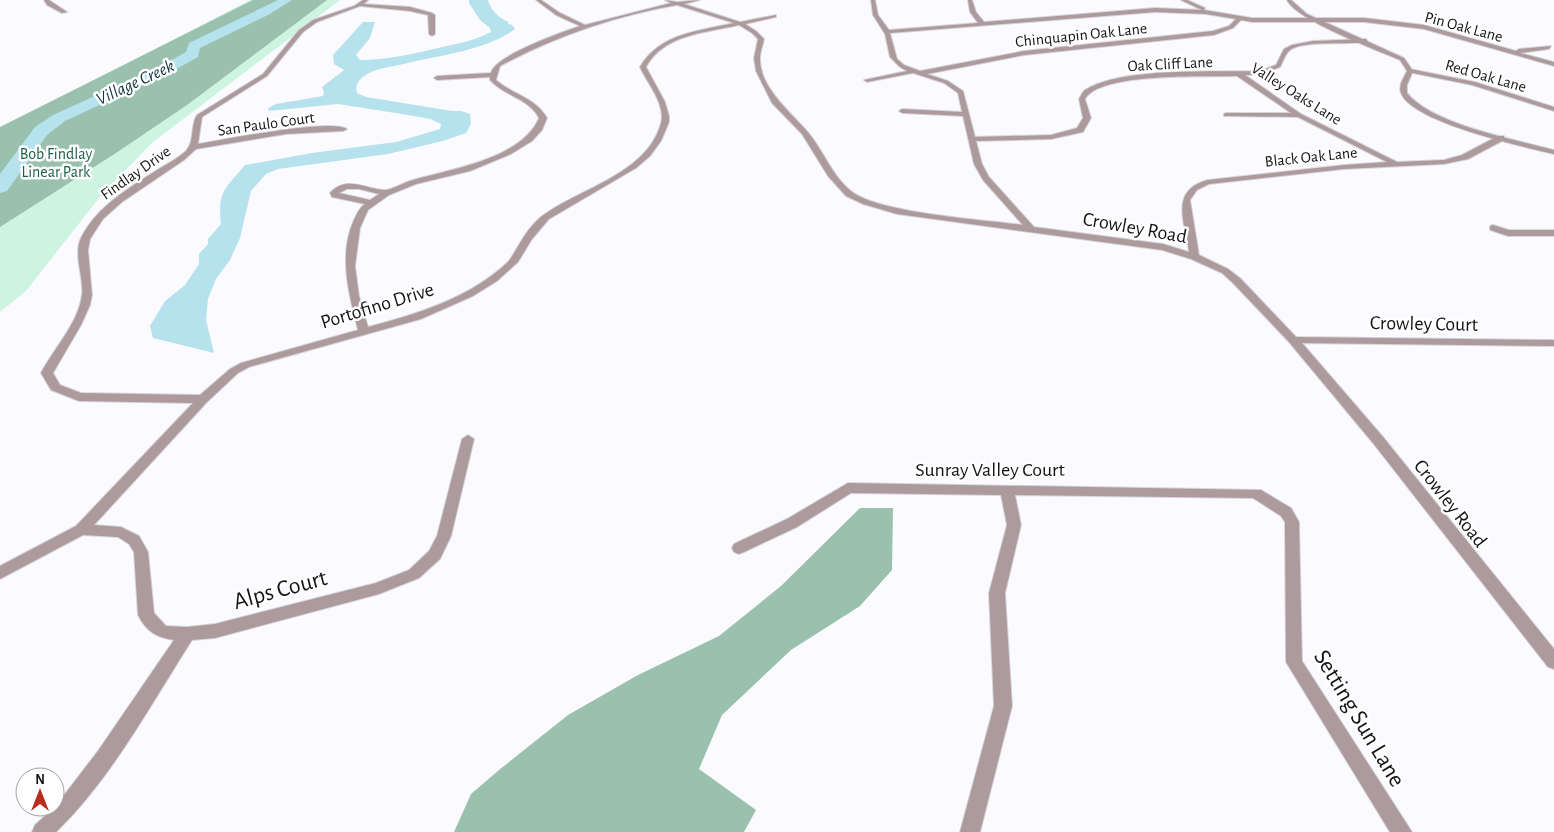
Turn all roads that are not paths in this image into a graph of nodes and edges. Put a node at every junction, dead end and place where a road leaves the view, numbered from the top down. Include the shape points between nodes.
1 (46, 0) edge
2 (538, 0) edge
3 (698, 0) edge
4 (874, 0) edge
5 (970, 0) edge
6 (1182, 0) edge
7 (1289, 0) edge
8 (363, 2) edge
9 (671, 2) edge
10 (64, 12) dead end
11 (1216, 14) junction
12 (774, 16) dead end
13 (1240, 18) junction
14 (1316, 20) junction
15 (738, 23) junction
16 (982, 24) junction
17 (583, 26) junction
18 (887, 32) junction
19 (432, 34) dead end
20 (1366, 41) junction
21 (1549, 47) dead end
22 (1514, 52) junction
23 (1554, 64) edge
24 (1410, 71) junction
25 (918, 72) junction
26 (1239, 74) junction
27 (493, 75) junction
28 (437, 78) dead end
29 (867, 80) dead end
30 (1554, 109) edge
31 (902, 111) dead end
32 (966, 114) junction
33 (1226, 115) dead end
34 (1299, 115) junction
35 (343, 129) dead end
36 (1501, 138) junction
37 (972, 139) junction
38 (193, 147) junction
39 (1554, 152) edge
40 (1394, 163) junction
41 (386, 193) junction
42 (371, 204) junction
43 (1494, 228) dead end
44 (1030, 230) junction
45 (1554, 233) edge
46 (1194, 257) junction
47 (364, 332) junction
48 (1293, 340) junction
49 (1554, 343) edge
50 (203, 399) junction
51 (468, 439) dead end
52 (1007, 489) junction
53 (1256, 493) joint
54 (81, 530) junction
55 (738, 548) dead end
56 (0, 573) edge
57 (187, 634) junction
58 (1554, 662) edge
59 (42, 832) edge
60 (970, 832) edge
61 (1402, 832) edge

1 - 10 street
2 - 17 street
3 - 9 street
4 - 18 street via 873,12
5 - 16 street via 973,12
6 - 11 street
7 - 14 street via 1299,11
8 - 19 street via 430,14
8 - 38 street, Findlay Drive via 301,31 265,75 198,116
9 - 15 street, Crowley Road
9 - 17 street
11 - 13 street, Pin Oak Lane
11 - 16 street, Pin Oak Lane via 1155,10
12 - 15 street, Portofino Drive
13 - 14 street, Pin Oak Lane
13 - 25 street, Chinquapin Oak Lane via 1231,26 1214,32 1024,53
14 - 20 street
14 - 22 street, Pin Oak Lane via 1426,25
15 - 44 street, Crowley Road via 761,39 757,58 759,71 775,103 805,133 830,174 849,194 897,211
15 - 47 street, Portofino Drive via 675,38 648,56 643,67 662,102 666,120 657,142 631,168 548,216 525,240 515,259 489,281 441,308
16 - 18 street, Pin Oak Lane
17 - 27 street via 507,60 495,68
18 - 25 street via 895,60
20 - 24 street via 1402,59
20 - 26 street, Oak Cliff Lane via 1302,45 1287,50 1278,66 1270,71
21 - 22 street
22 - 23 street, Pin Oak Lane
24 - 30 street, Red Oak Lane via 1472,83
24 - 36 street via 1404,92 1417,106 1453,123
25 - 29 street, Chinquapin Oak Lane
25 - 32 street via 956,88 963,97
26 - 34 street, Valley Oaks Lane
26 - 37 street, Oak Cliff Lane via 1131,77 1086,92 1082,99 1087,118 1080,130 1051,137
27 - 28 street
27 - 41 street via 498,86 537,106 540,111 542,123 529,140 467,169 412,182
31 - 32 street
32 - 37 street
33 - 34 street
34 - 40 street, Valley Oaks Lane
35 - 38 street, San Paulo Court via 262,136
36 - 39 street
36 - 40 street, Black Oak Lane via 1465,157 1444,162
37 - 44 street via 974,152 986,178
38 - 50 street, Findlay Drive via 116,201 84,240 87,296 77,321 47,373 55,387 79,396
40 - 46 street, Black Oak Lane via 1208,182 1198,186 1186,200
41 - 42 street
41 - 42 street via 351,186 334,193
42 - 47 street via 359,217 350,266
43 - 45 street via 1508,233
44 - 46 street, Crowley Road via 1143,243
46 - 48 street, Crowley Road via 1225,271 1236,280
47 - 50 street, Portofino Drive via 245,365
48 - 49 street, Crowley Court
48 - 58 street, Crowley Road via 1378,440
50 - 54 street, Portofino Drive
51 - 57 street, Alps Court via 444,536 435,555 414,574 379,588 215,631
52 - 53 street, Sunray Valley Court
52 - 55 street, Sunray Valley Court via 848,488 792,523
52 - 60 street via 1014,525 997,593 1003,706
53 - 61 street, Setting Sun Lane via 1286,512 1292,522 1294,662
54 - 56 street, Portofino Drive
54 - 57 street, Alps Court via 121,532 134,540 141,552 146,614 162,632
57 - 59 street via 96,769

